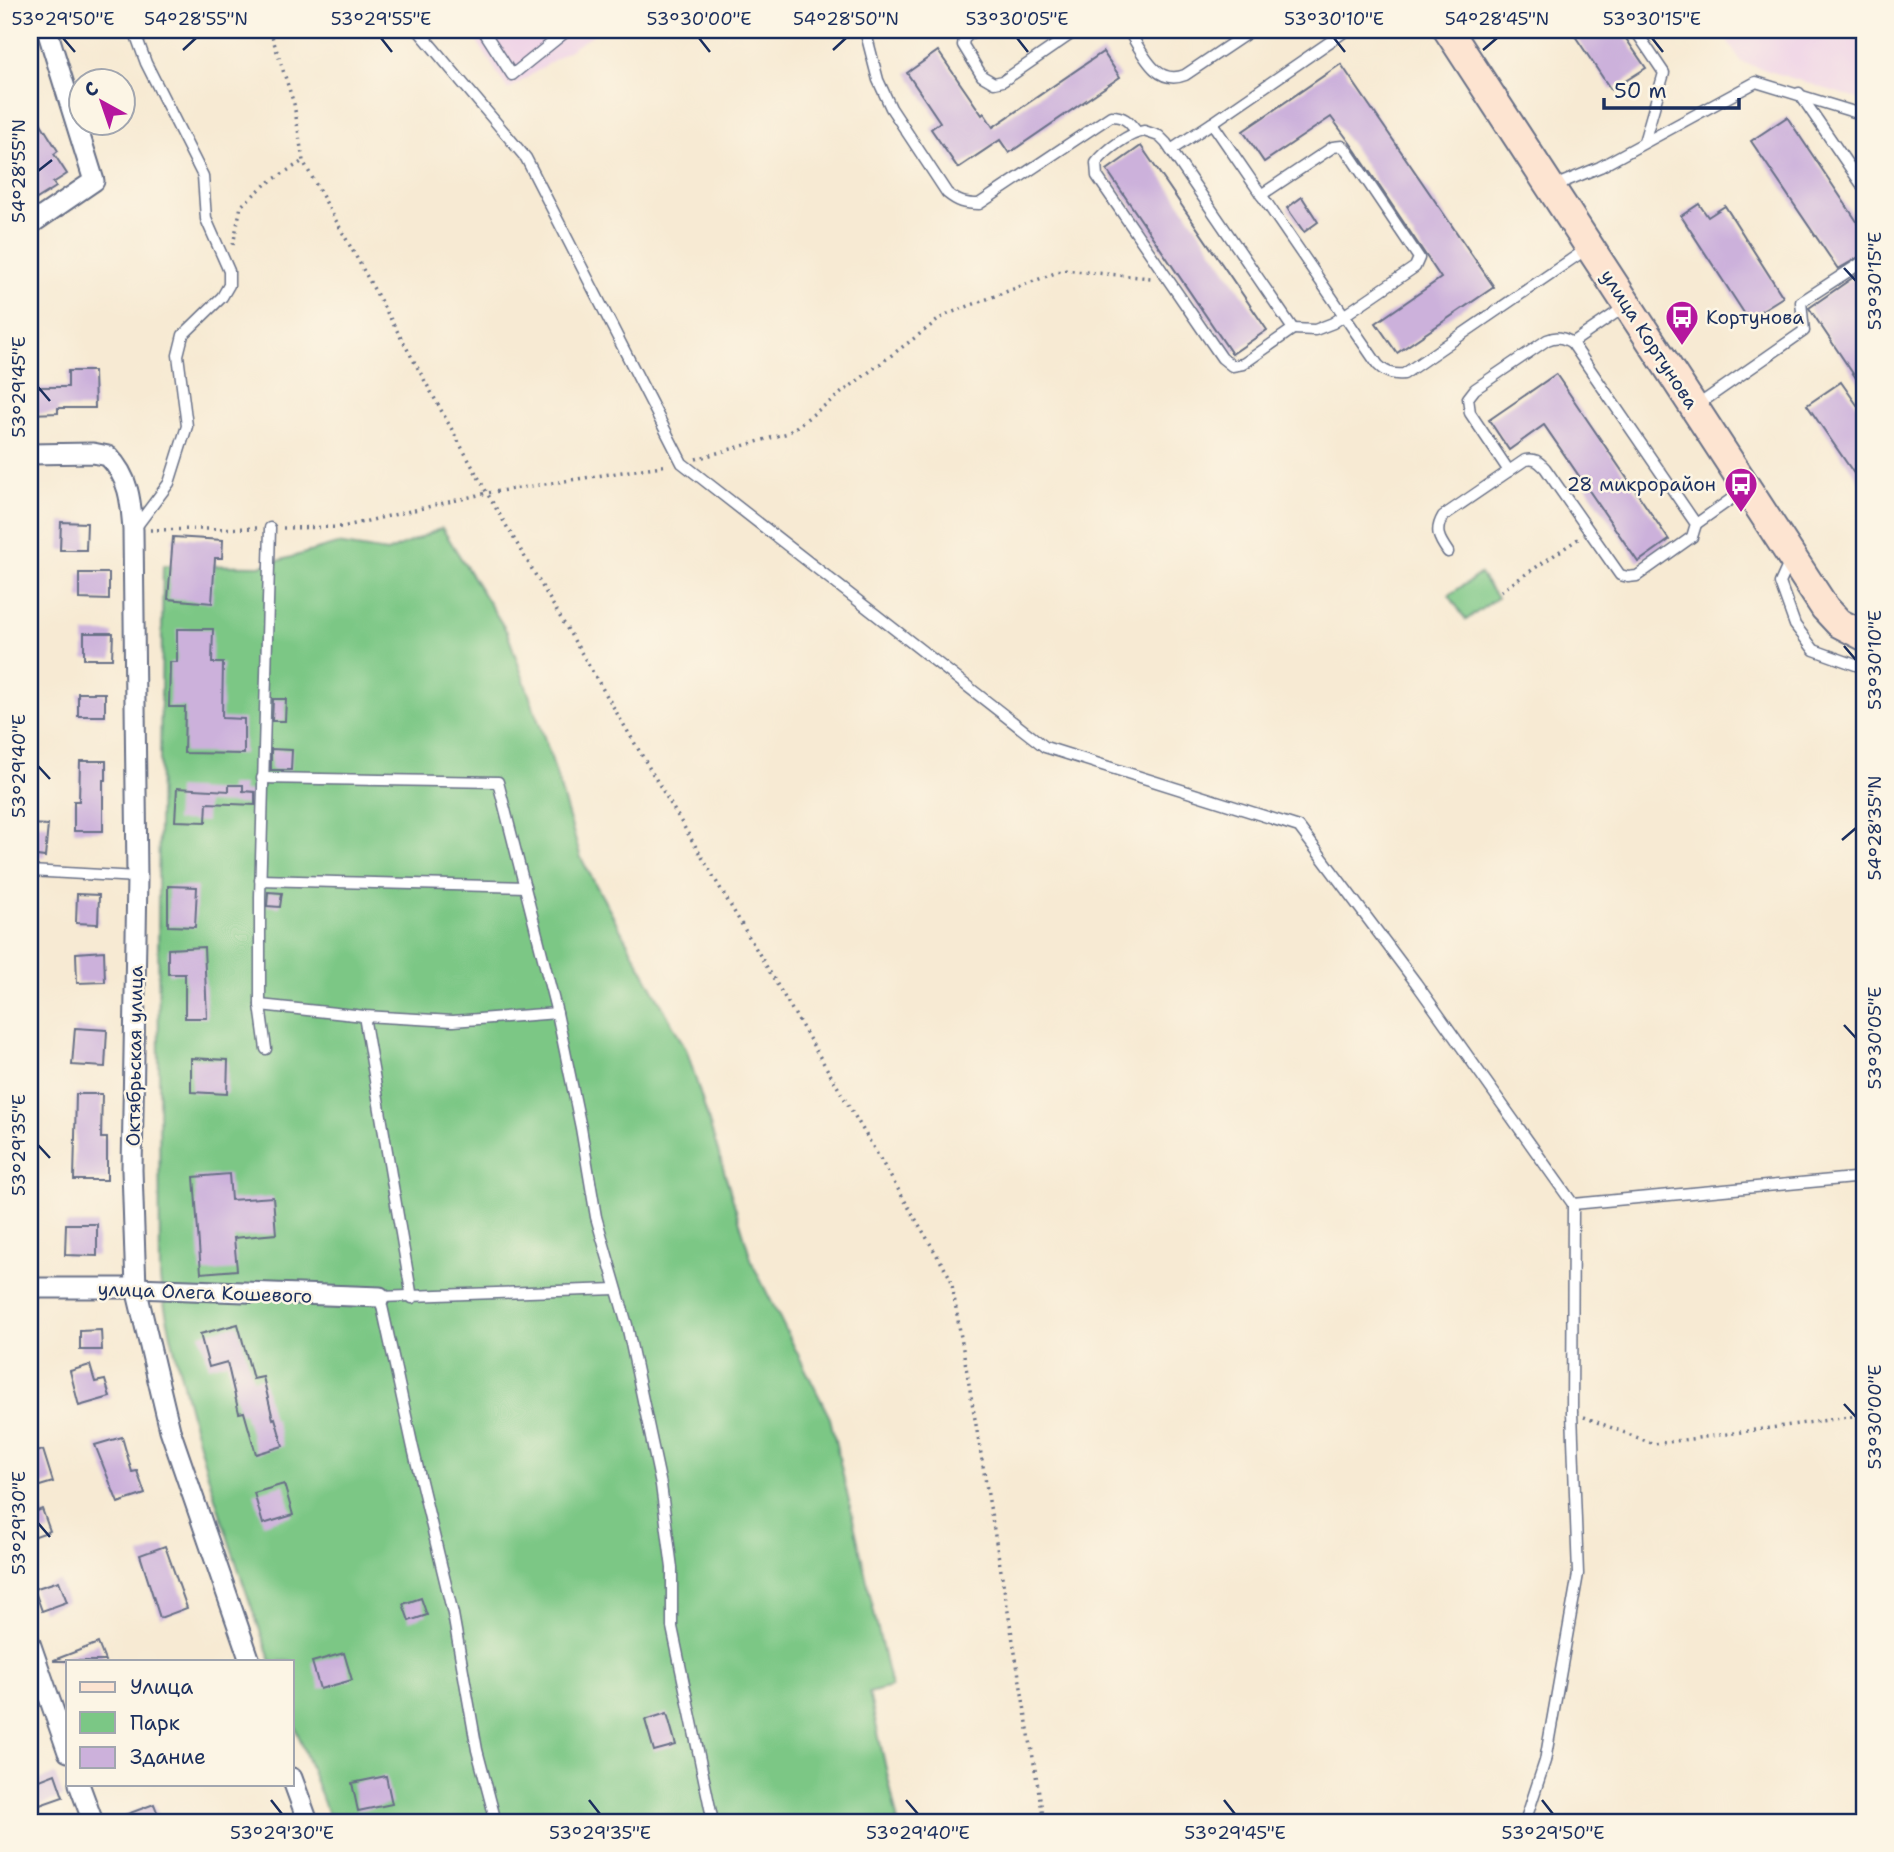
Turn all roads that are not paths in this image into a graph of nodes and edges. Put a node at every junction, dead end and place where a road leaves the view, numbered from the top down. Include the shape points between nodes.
1 (47, 30) edge
2 (134, 30) edge
3 (418, 30) edge
4 (483, 30) edge
5 (568, 30) edge
6 (865, 30) edge
7 (974, 30) edge
8 (1077, 30) edge
9 (1128, 30) edge
10 (1252, 30) edge
11 (1347, 30) edge
12 (1448, 30) edge
13 (1635, 30) edge
14 (1800, 93) junction
15 (1864, 115) edge
16 (1212, 123) junction
17 (1137, 132) junction
18 (1644, 142) junction
19 (1171, 150) junction
20 (1551, 187) junction
21 (1864, 188) edge
22 (1261, 195) junction
23 (30, 220) edge
24 (1590, 247) junction
25 (1864, 261) edge
26 (1628, 305) junction
27 (1344, 316) junction
28 (1293, 329) junction
29 (1572, 343) junction
30 (1694, 407) junction
31 (30, 454) edge
32 (1509, 471) junction
33 (1747, 488) junction
34 (1696, 524) junction
35 (270, 528) dead end
36 (133, 530) junction
37 (1448, 552) dead end
38 (1792, 557) junction
39 (1864, 636) edge
40 (1864, 668) edge
41 (262, 778) junction
42 (30, 872) edge
43 (137, 877) junction
44 (260, 880) junction
45 (525, 887) junction
46 (260, 1005) junction
47 (556, 1013) junction
48 (364, 1016) junction
49 (266, 1049) dead end
50 (1864, 1177) edge
51 (1573, 1204) junction
52 (30, 1288) edge
53 (136, 1288) junction
54 (616, 1289) junction
55 (380, 1297) junction
56 (412, 1298) junction
57 (30, 1643) edge
58 (250, 1660) edge
59 (66, 1746) edge
60 (294, 1784) edge
61 (80, 1786) edge
62 (93, 1822) edge
63 (308, 1822) edge
64 (496, 1822) edge
65 (713, 1822) edge
66 (1525, 1822) edge

1 - 23 street via 94,181 34,222
2 - 36 lane via 146,64 203,176 206,219 229,271 229,285 183,335 178,355 187,426 169,483
3 - 51 lane via 526,158 682,463 1045,747 1299,827
4 - 5 lane via 512,75
6 - 17 lane via 891,108 947,193 966,204 979,204 1111,116 1123,117
7 - 8 lane via 964,39 966,52 982,76 994,83
9 - 10 lane via 1158,73 1176,79
11 - 16 lane
12 - 20 main road, улица Кортунова
13 - 18 lane via 1664,73
14 - 15 lane
14 - 18 lane via 1756,82
14 - 21 lane
16 - 19 lane
16 - 22 lane
17 - 19 lane via 1159,136
17 - 28 lane via 1101,157 1097,176 1222,358 1233,366 1243,364
18 - 20 lane
19 - 28 lane
20 - 24 main road, улица Кортунова
22 - 27 lane
22 - 27 lane via 1332,147 1342,146 1417,252 1415,267
24 - 26 main road, улица Кортунова
24 - 27 lane via 1404,374 1390,374 1378,365
25 - 30 lane via 1801,302 1804,331
26 - 29 lane
26 - 30 main road, улица Кортунова
27 - 28 lane via 1322,328
29 - 32 lane via 1555,337 1547,340 1468,398 1470,413
29 - 34 lane
30 - 33 main road, улица Кортунова
31 - 36 street, Октябрьская улица via 108,456 125,479
32 - 34 lane via 1525,460 1538,460 1614,569 1628,577 1637,576 1692,537
32 - 37 lane via 1443,516 1437,530
33 - 34 lane
33 - 38 main road, улица Кортунова
35 - 41 lane
36 - 43 street, Октябрьская улица
38 - 39 main road, улица Кортунова via 1825,608 1839,623
38 - 40 lane via 1780,583 1796,625 1814,650
41 - 44 lane
41 - 45 lane via 498,782
42 - 43 lane
43 - 53 street, Октябрьская улица via 132,1170
44 - 45 lane
44 - 46 lane
45 - 47 lane
46 - 48 lane
46 - 49 lane
47 - 48 lane via 453,1021
47 - 54 lane via 596,1217
48 - 56 lane
50 - 51 lane
51 - 66 lane via 1572,1412 1578,1574 1545,1762
52 - 53 street, улица Олега Кошевого
53 - 55 street, улица Олега Кошевого
53 - 58 street, Октябрьская улица via 170,1430
54 - 56 lane
54 - 65 lane via 661,1485 672,1568 672,1627
55 - 56 lane
55 - 64 lane
57 - 59 street
60 - 63 street
61 - 62 street

